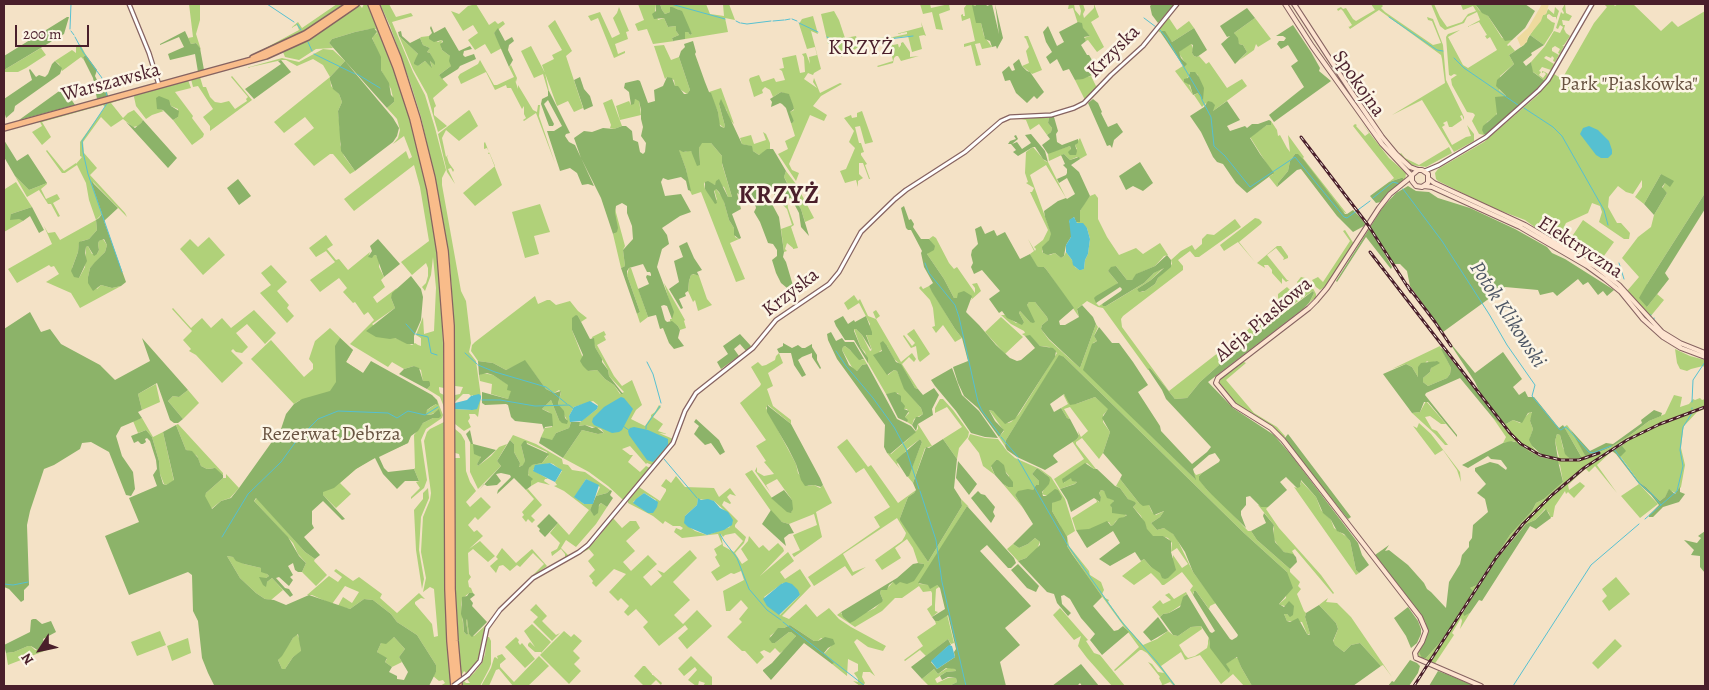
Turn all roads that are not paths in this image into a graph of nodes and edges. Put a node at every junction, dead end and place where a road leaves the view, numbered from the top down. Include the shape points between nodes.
1 (129, 4) edge
2 (350, 4) edge
3 (356, 4) edge
4 (371, 4) edge
5 (376, 4) edge
6 (1177, 4) edge
7 (1285, 4) edge
8 (1294, 4) edge
9 (1592, 4) edge
10 (1312, 30) junction
11 (1303, 32) junction
12 (227, 68) junction
13 (160, 86) junction
14 (4, 128) edge
15 (1439, 165) junction
16 (1418, 170) junction
17 (1424, 171) junction
18 (1411, 177) junction
19 (1429, 178) junction
20 (1414, 185) junction
21 (1424, 186) junction
22 (1401, 187) junction
23 (1705, 353) edge
24 (1705, 357) edge
25 (450, 386) junction
26 (450, 455) junction
27 (454, 686) edge
28 (459, 686) edge
29 (1481, 686) edge

1 - 13 street
2 - 12 main road via 295,39
3 - 12 main road via 289,47
4 - 25 highway via 406,95 432,197 444,288
5 - 25 highway via 412,100 436,197 449,296
6 - 27 street, Krzyska, bridge via 1143,46 1084,103 1049,115 1001,120 962,154 898,196 861,232 831,282 776,320 753,348 696,393 685,410 673,443 588,545 535,576 500,610 487,628 480,661
7 - 11 main road, Spokojna
8 - 10 main road, Spokojna
9 - 15 street via 1539,90 1486,137
10 - 11 main road via 1307,34
10 - 16 main road, Spokojna via 1382,137 1411,168
11 - 18 main road, Spokojna via 1382,144
12 - 13 main road, Warszawska
13 - 14 main road, Warszawska
15 - 17 street
15 - 19 street
16 - 17 main road
16 - 18 main road
17 - 19 main road
18 - 20 main road
18 - 22 main road, Aleja Piaskowa
19 - 21 main road
19 - 23 main road, Elektryczna via 1525,225 1596,267 1619,285 1662,332
20 - 21 main road
20 - 22 main road
21 - 24 main road, Elektryczna via 1514,225 1587,266 1621,292 1663,337
22 - 29 main road, Aleja Piaskowa via 1378,208 1316,301 1216,383 1229,400 1283,440 1420,617 1425,633 1415,655 1418,660
25 - 26 highway
26 - 27 highway via 448,604
26 - 28 highway via 452,589

